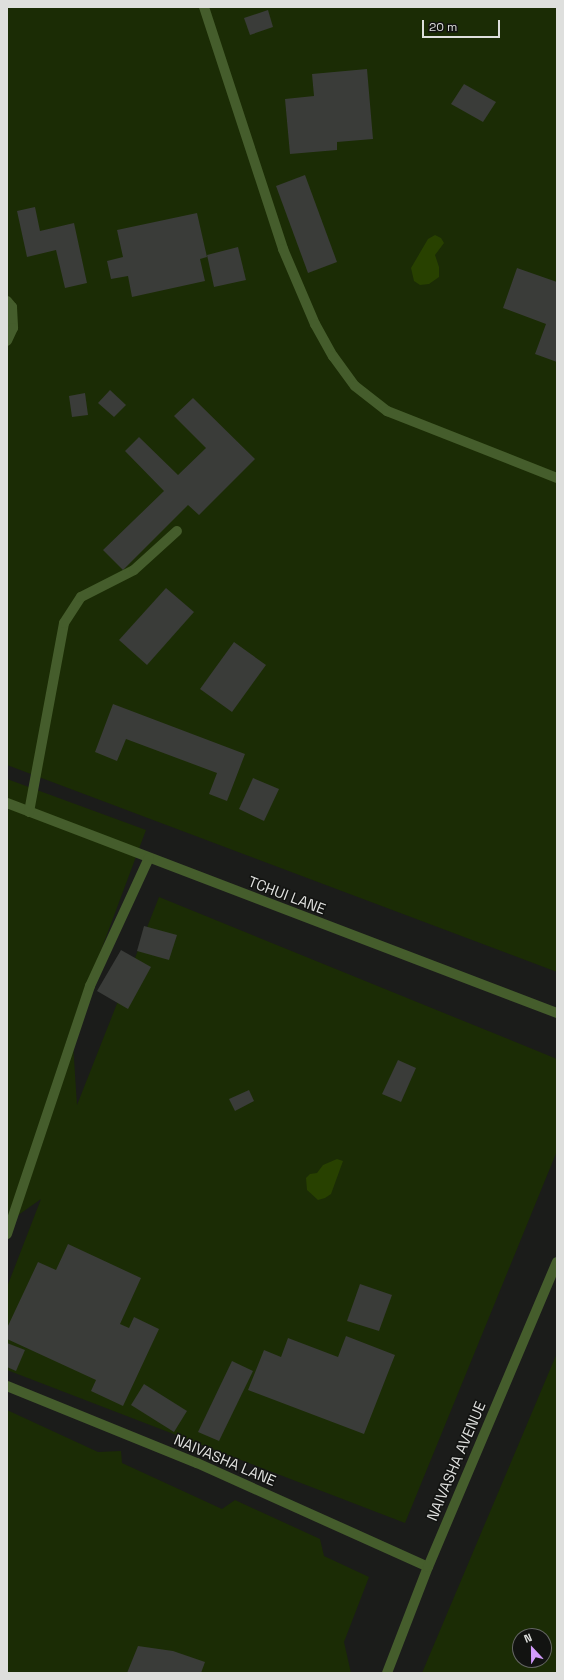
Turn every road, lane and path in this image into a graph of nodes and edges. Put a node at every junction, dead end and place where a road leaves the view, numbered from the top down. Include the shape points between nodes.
1 (204, 7) edge
2 (7, 301) edge
3 (7, 341) edge
4 (557, 478) edge
5 (177, 531) dead end
6 (7, 803) edge
7 (29, 812) junction
8 (149, 858) junction
9 (557, 1013) edge
10 (7, 1234) edge
11 (557, 1262) edge
12 (7, 1386) edge
13 (428, 1567) junction
14 (387, 1673) edge

1 - 4 street via 283,249 315,324 333,356 355,386 387,411
2 - 3 street via 12,307 13,328
5 - 7 street via 134,570 81,597 64,623
6 - 7 street, TCHUI LANE
7 - 8 street, TCHUI LANE
8 - 9 street, TCHUI LANE
8 - 10 street via 90,986
11 - 13 street, NAIVASHA AVENUE
12 - 13 street, NAIVASHA LANE via 197,1463
13 - 14 street, NAIVASHA AVENUE

